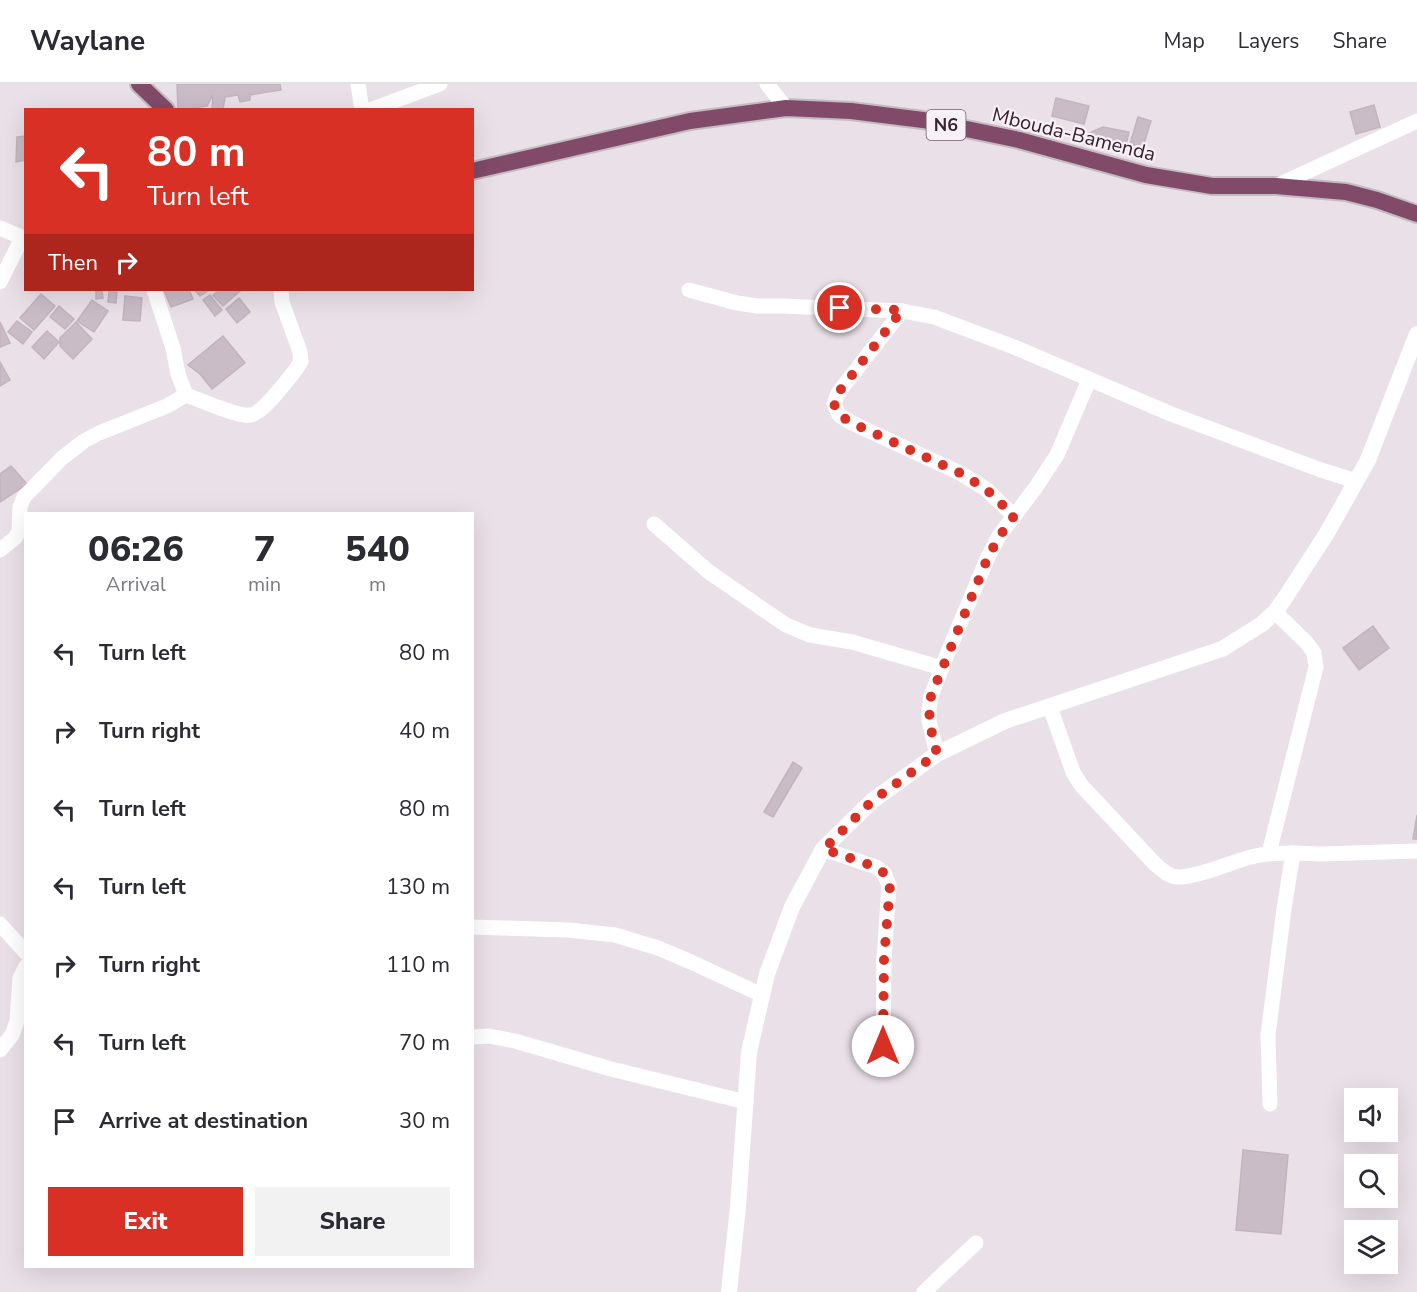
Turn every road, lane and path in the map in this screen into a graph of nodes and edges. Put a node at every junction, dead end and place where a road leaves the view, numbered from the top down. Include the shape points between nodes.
1 (139, 84) edge
2 (358, 84) edge
3 (440, 84) edge
4 (767, 84) edge
5 (164, 108) edge
6 (362, 108) edge
7 (375, 108) edge
8 (786, 108) junction
9 (1417, 121) edge
10 (474, 171) edge
11 (1276, 186) junction
12 (1417, 214) edge
13 (0, 228) edge
14 (24, 239) edge
15 (0, 282) edge
16 (689, 290) dead end
17 (154, 291) edge
18 (281, 291) edge
19 (902, 310) junction
20 (1417, 334) edge
21 (1089, 380) junction
22 (186, 395) junction
23 (1356, 482) junction
24 (1014, 516) junction
25 (654, 524) dead end
26 (0, 550) edge
27 (1275, 612) junction
28 (942, 668) junction
29 (1050, 707) junction
30 (937, 754) junction
31 (824, 849) junction
32 (1417, 851) edge
33 (1269, 853) junction
34 (1293, 853) junction
35 (0, 924) edge
36 (474, 927) edge
37 (24, 951) edge
38 (24, 970) edge
39 (762, 995) junction
40 (474, 1037) edge
41 (0, 1050) edge
42 (883, 1067) dead end
43 (746, 1102) junction
44 (1270, 1104) dead end
45 (976, 1243) dead end
46 (729, 1292) edge
47 (924, 1292) edge

1 - 5 highway
2 - 6 street
3 - 7 street
4 - 8 street
8 - 10 highway, Mbouda-Bamenda / N6 via 690,121
8 - 11 highway, Mbouda-Bamenda / N6 via 923,120 1018,140 1146,175 1212,186
9 - 11 street
11 - 12 highway, Mbouda-Bamenda / N6 via 1346,192
13 - 14 street
14 - 15 street
16 - 19 street via 758,306
17 - 22 street
18 - 22 street via 301,361 262,409 251,415 240,414
19 - 21 street via 934,317
19 - 24 street via 838,393 834,404 839,415 960,473 986,489
20 - 23 street
21 - 23 street
21 - 24 street via 1057,455
22 - 26 street via 99,433 62,458 24,497 19,531
23 - 27 street
24 - 28 street via 988,557
25 - 28 street via 709,572 786,625 810,635 852,642
27 - 29 street via 1222,649
27 - 33 street via 1307,643 1314,653 1316,667
28 - 30 street via 929,710
29 - 30 street via 1005,721
29 - 33 street via 1081,785 1167,874 1192,875
30 - 31 street via 872,801
31 - 39 street via 792,907
31 - 42 street via 876,867 890,885 884,959
32 - 34 street
33 - 34 street
34 - 44 street via 1268,1035
35 - 37 street
36 - 39 street via 615,935 658,948
38 - 41 street via 17,1021
39 - 43 street via 749,1052
40 - 43 street via 516,1041
43 - 46 street
45 - 47 street

